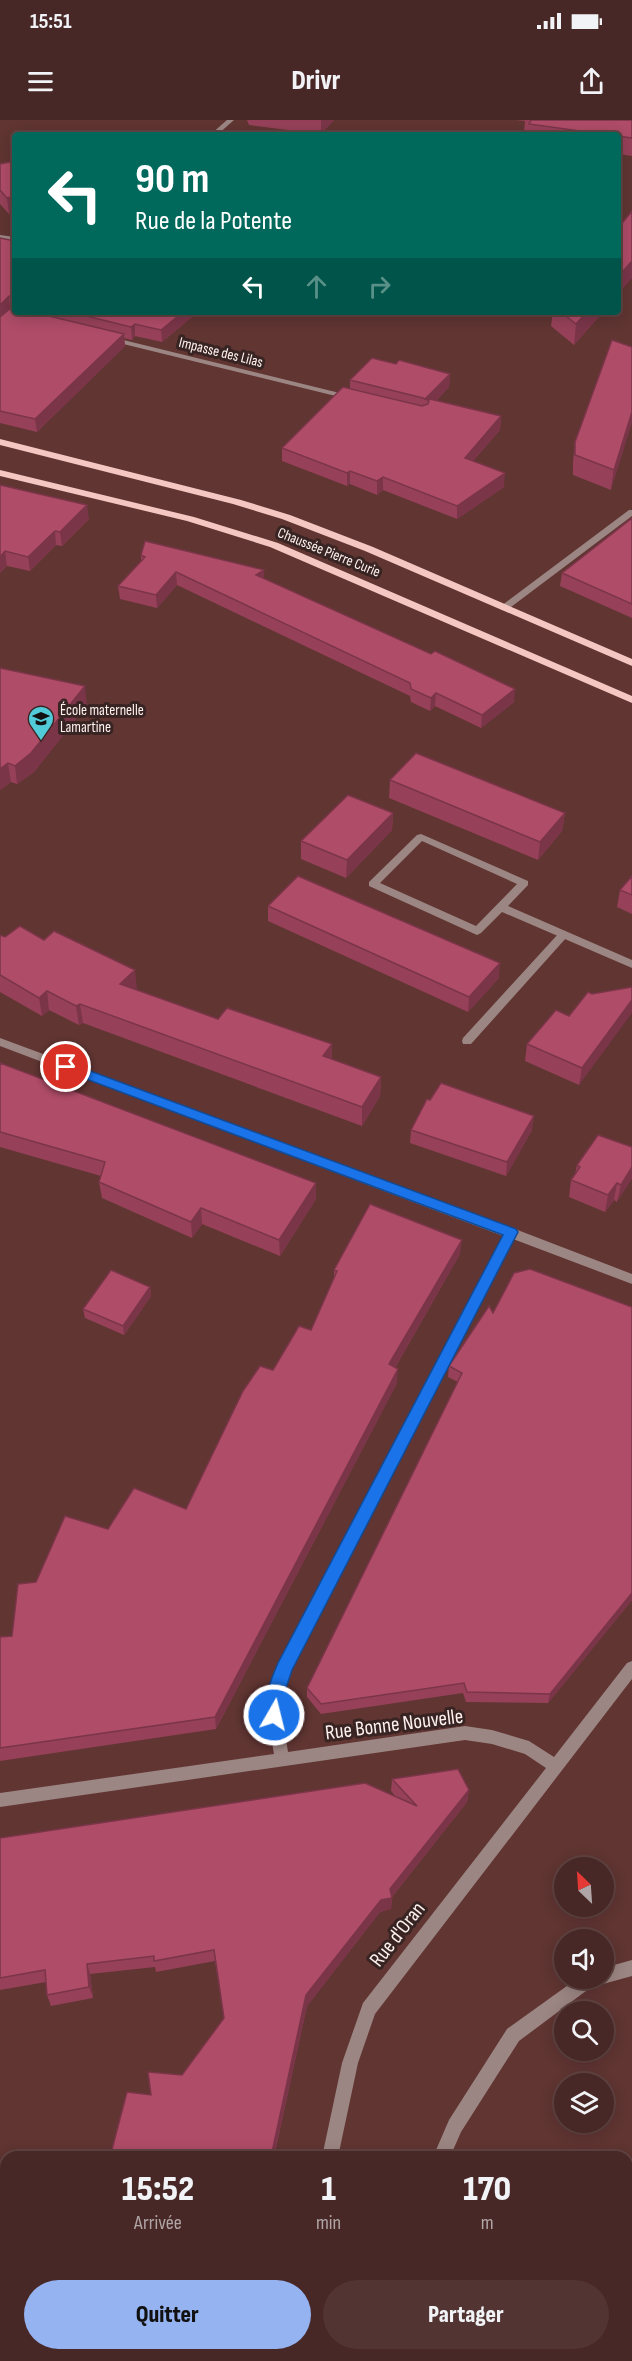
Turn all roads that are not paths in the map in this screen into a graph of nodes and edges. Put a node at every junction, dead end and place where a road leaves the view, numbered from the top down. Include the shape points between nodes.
1 (231, 120) edge
2 (217, 132) edge
3 (104, 337) edge
4 (365, 401) edge
5 (0, 442) edge
6 (0, 473) edge
7 (632, 512) edge
8 (504, 608) junction
9 (632, 663) edge
10 (632, 700) edge
11 (501, 907) junction
12 (563, 934) junction
13 (632, 964) edge
14 (466, 1041) dead end
15 (0, 1042) edge
16 (511, 1232) junction
17 (632, 1279) edge
18 (632, 1668) edge
19 (282, 1759) junction
20 (555, 1766) junction
21 (0, 1800) edge
22 (632, 1968) edge
23 (614, 1973) edge
24 (577, 1989) edge
25 (331, 2151) edge
26 (444, 2151) edge

1 - 2 street
3 - 4 street, Impasse des Lilas
5 - 8 main road, Chaussée Pierre Curie via 286,517
6 - 10 main road, Chaussée Pierre Curie via 190,519 282,547
7 - 8 street
8 - 9 main road, Chaussée Pierre Curie
11 - 11 street via 477,931 373,884 421,837 525,883
11 - 12 street
12 - 13 street
12 - 14 street
15 - 16 street
16 - 17 street
16 - 19 street via 284,1668 274,1715
18 - 20 street
19 - 20 street, Rue Bonne Nouvelle via 465,1733 529,1748
19 - 21 street, Rue Bonne Nouvelle
20 - 25 street, Rue d'Oran via 369,2009 345,2076
22 - 23 street
24 - 26 street via 513,2035 455,2126

